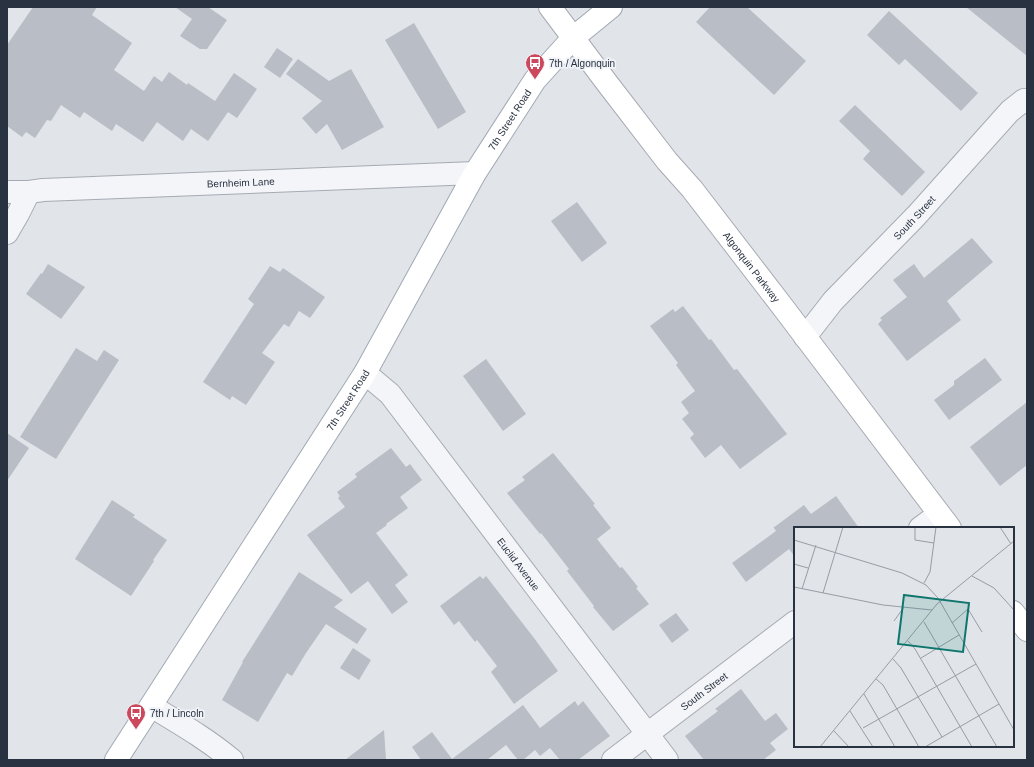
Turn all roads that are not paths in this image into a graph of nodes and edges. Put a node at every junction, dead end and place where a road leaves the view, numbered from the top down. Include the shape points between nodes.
1 (550, 7) edge
2 (611, 7) edge
3 (573, 38) junction
4 (1026, 101) edge
5 (475, 173) junction
6 (7, 192) edge
7 (29, 192) junction
8 (7, 233) edge
9 (805, 337) junction
10 (365, 373) junction
11 (944, 521) edge
12 (923, 527) edge
13 (1014, 613) edge
14 (794, 623) edge
15 (1027, 630) edge
16 (151, 706) junction
17 (647, 734) junction
18 (116, 760) edge
19 (232, 760) edge
20 (613, 760) edge
21 (666, 760) edge

1 - 3 main road, Algonquin Parkway
2 - 3 main road, 7th Street Road
3 - 5 main road, 7th Street Road via 535,80
3 - 9 main road, Algonquin Parkway
4 - 9 street, South Street via 1010,111 916,216 833,301
5 - 7 street, Bernheim Lane
5 - 10 main road, 7th Street Road
6 - 7 street, Bernheim Lane
7 - 8 street
9 - 11 main road, Algonquin Parkway
10 - 16 main road, 7th Street Road
10 - 17 street, Euclid Avenue via 390,394
11 - 12 street
13 - 15 main road
14 - 17 street, South Street
16 - 18 main road, 7th Street Road
16 - 19 street
17 - 20 street, South Street
17 - 21 street, Euclid Avenue

